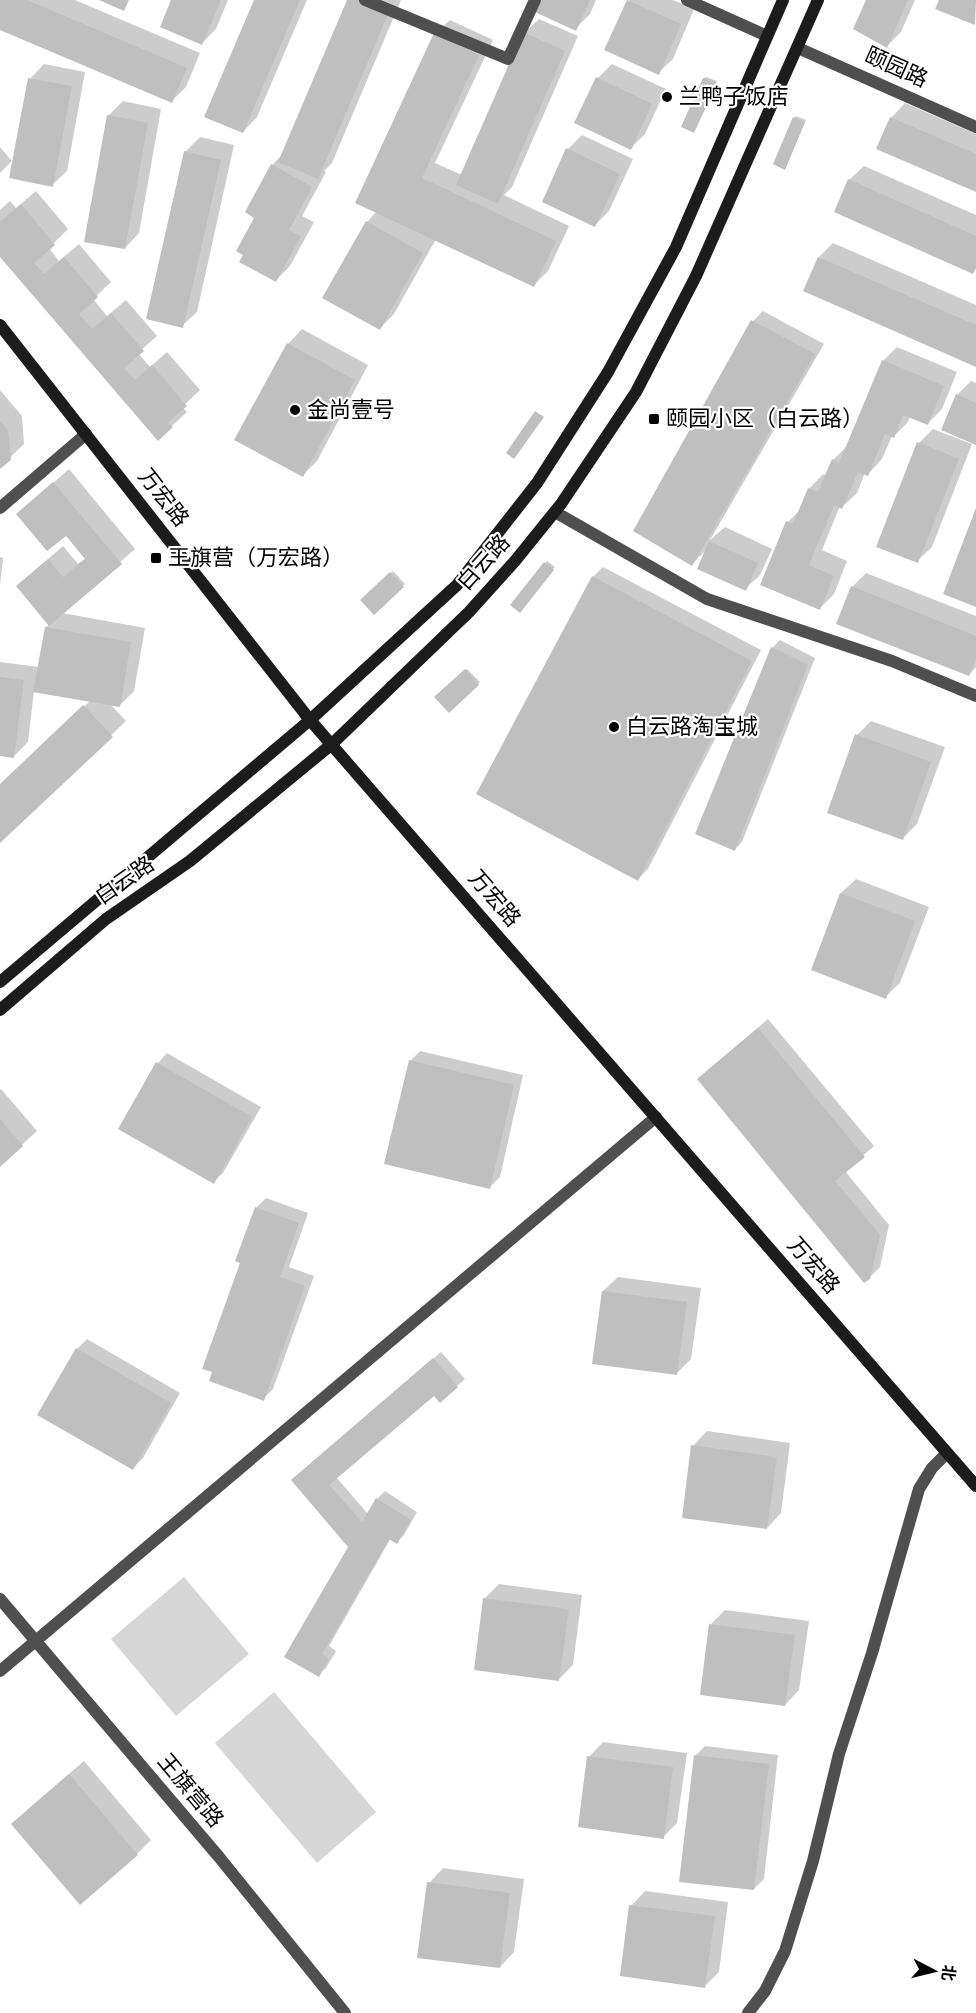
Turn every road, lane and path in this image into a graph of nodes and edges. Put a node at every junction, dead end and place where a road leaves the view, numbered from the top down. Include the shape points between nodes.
1 (365, 0) edge
2 (535, 0) edge
3 (687, 0) edge
4 (783, 0) edge
5 (818, 0) edge
6 (767, 36) junction
7 (798, 48) junction
8 (976, 127) edge
9 (0, 325) edge
10 (86, 434) junction
11 (0, 508) edge
12 (555, 512) junction
13 (976, 696) edge
14 (310, 720) junction
15 (332, 744) junction
16 (0, 982) edge
17 (0, 1010) edge
18 (656, 1117) junction
19 (947, 1452) junction
20 (976, 1486) edge
21 (0, 1599) edge
22 (36, 1641) junction
23 (0, 1671) edge
24 (345, 2013) edge
25 (748, 2013) edge

1 - 2 street via 508,59
3 - 6 street
4 - 6 main road, 白云路
5 - 7 main road, 白云路
6 - 14 main road, 白云路 via 676,247 608,372 537,483 457,585
7 - 8 street, 颐园路
7 - 12 main road, 白云路 via 696,276 647,371
9 - 10 main road, 万宏路
10 - 11 street
10 - 14 main road, 万宏路
12 - 13 street via 707,598 892,661
12 - 15 main road, 白云路 via 469,612
14 - 15 main road, 万宏路
14 - 16 main road, 白云路
15 - 17 main road, 白云路 via 190,861 106,919
15 - 18 main road, 万宏路
18 - 19 main road, 万宏路
18 - 22 street
19 - 20 main road, 万宏路
19 - 25 street via 920,1489 784,1951 765,1991
21 - 22 street, 王旗营路
22 - 23 street
22 - 24 street, 王旗营路

